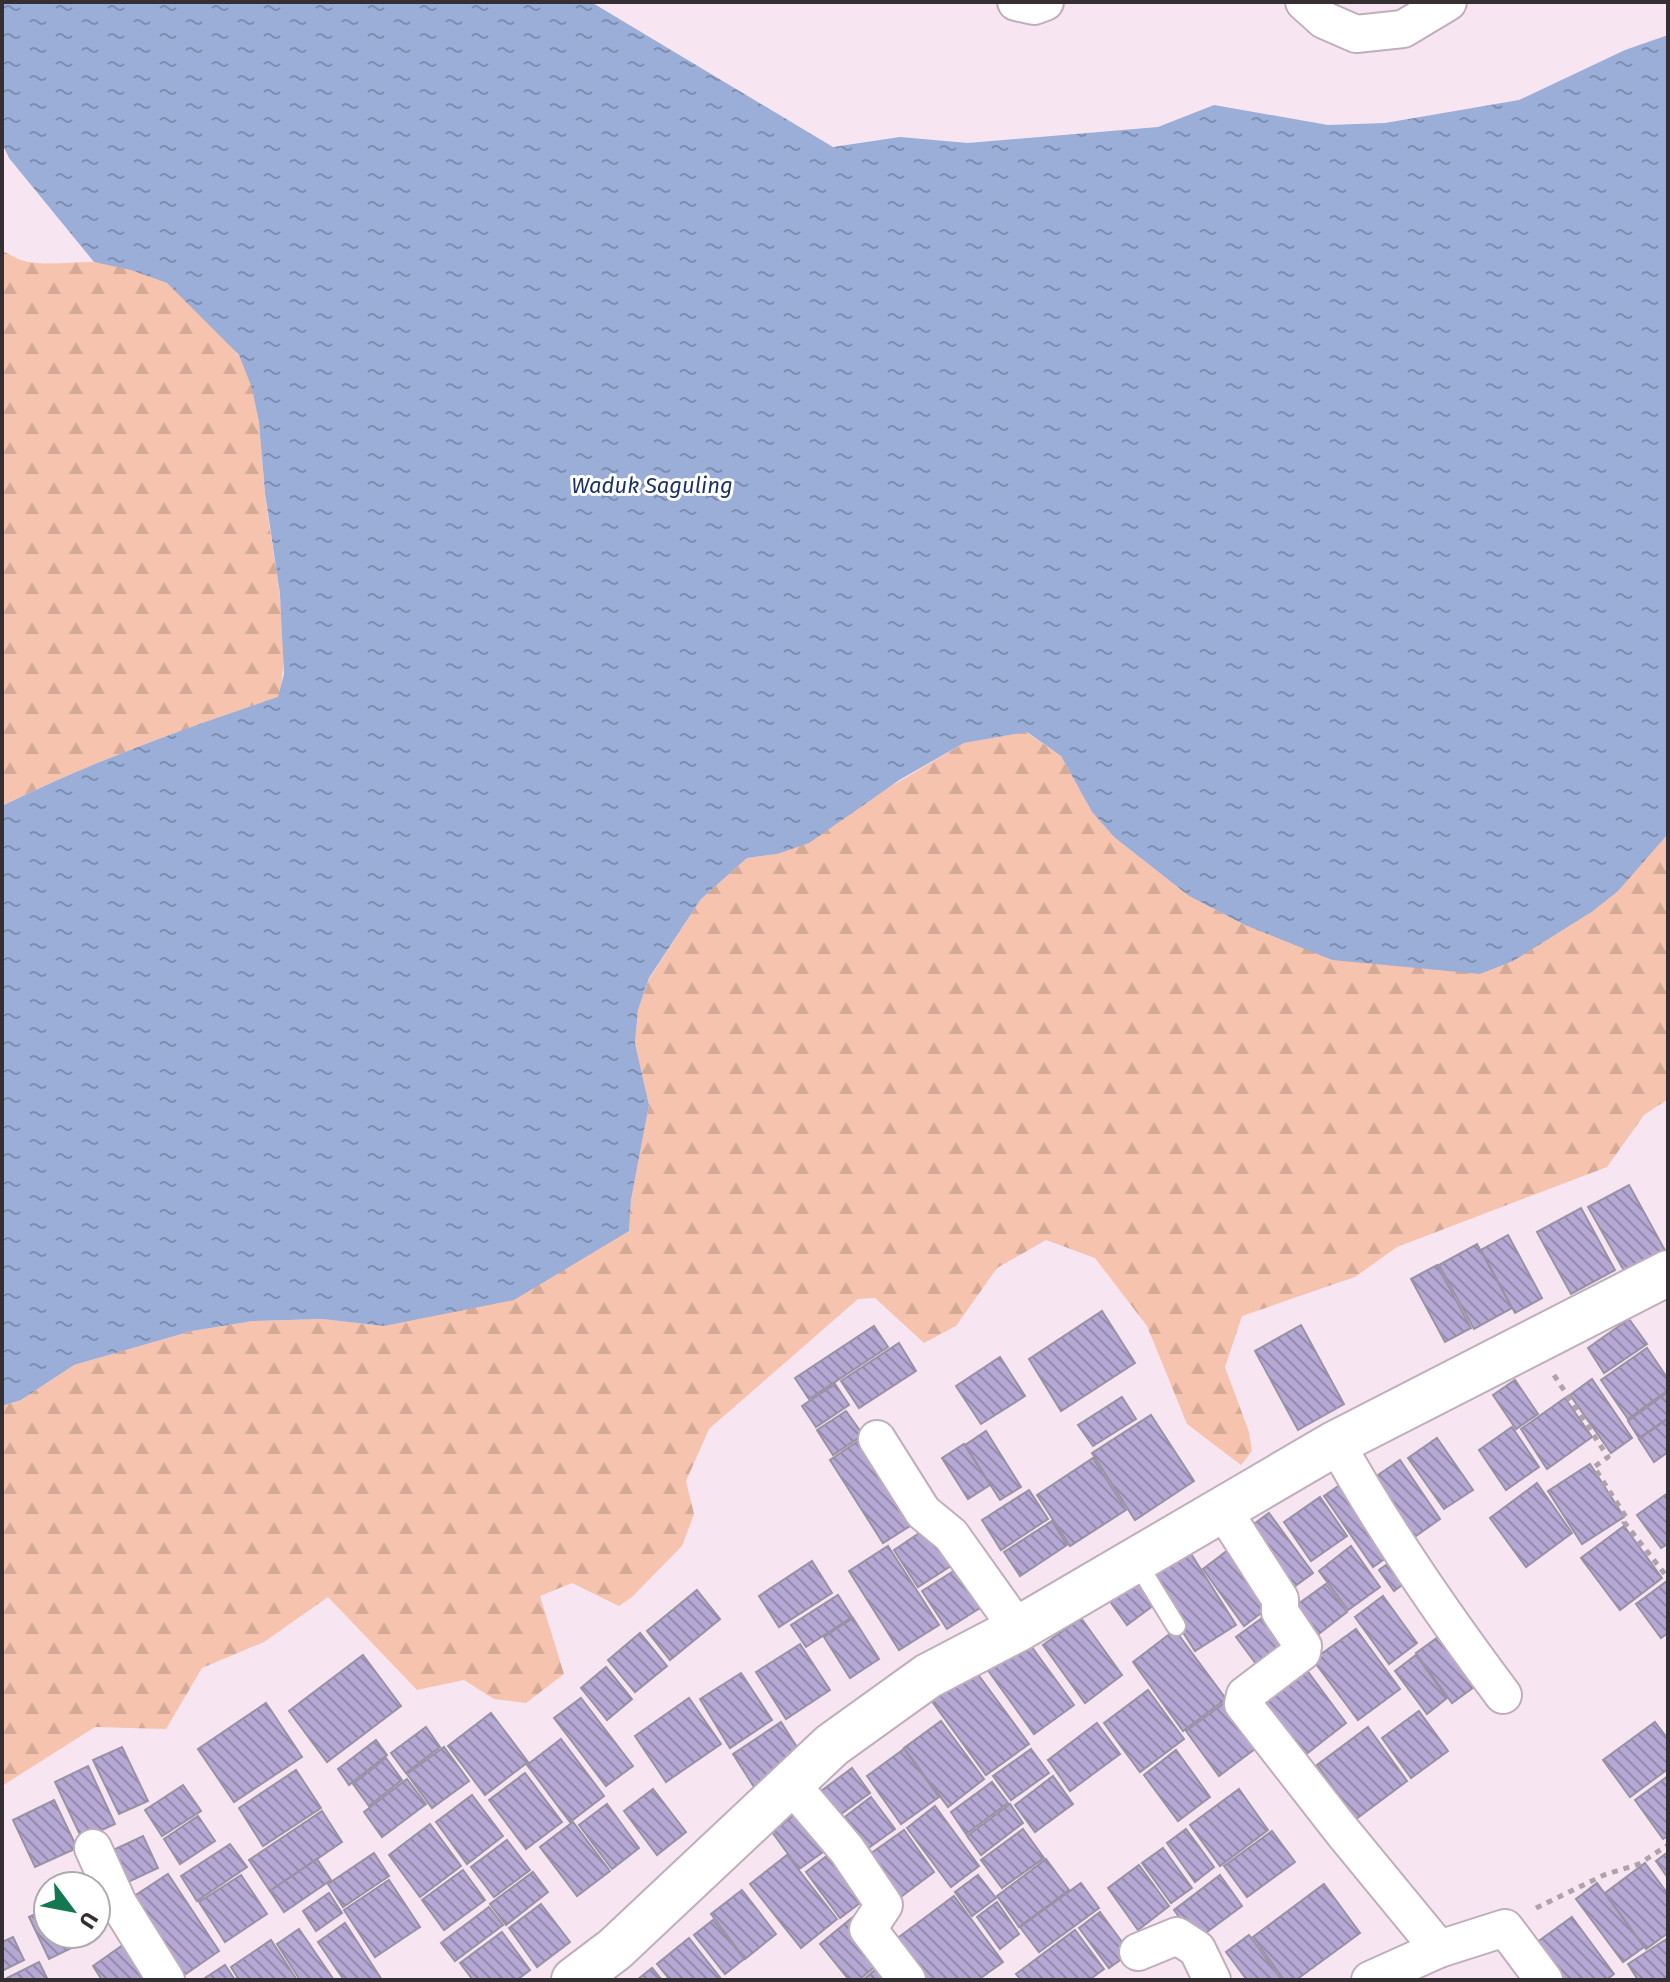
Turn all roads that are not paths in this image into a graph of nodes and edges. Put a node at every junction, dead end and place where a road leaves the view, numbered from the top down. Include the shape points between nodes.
1 (1304, 2) edge
2 (1448, 2) edge
3 (1668, 1273) edge
4 (877, 1439) dead end
5 (1336, 1443) junction
6 (1223, 1510) junction
7 (1136, 1561) junction
8 (1176, 1626) dead end
9 (1018, 1629) junction
10 (1503, 1695) dead end
11 (791, 1784) junction
12 (93, 1848) dead end
13 (1439, 1949) junction
14 (1138, 1952) dead end
15 (166, 1980) edge
16 (574, 1980) edge
17 (907, 1980) edge
18 (1212, 1980) edge
19 (1370, 1980) edge
20 (1544, 1980) edge

1 - 2 street via 1324,20 1356,34 1403,29
3 - 5 street
4 - 9 street via 923,1512 951,1535
5 - 6 street
5 - 10 street via 1446,1620
6 - 7 street
6 - 13 street via 1280,1599 1280,1612 1303,1646 1245,1695 1243,1704
7 - 8 lane
7 - 9 street
9 - 11 street via 928,1676 832,1745
11 - 16 street via 615,1949
11 - 17 street via 847,1850 884,1905 868,1929
12 - 15 street via 118,1903
13 - 19 street
13 - 20 street via 1505,1928
14 - 18 street via 1177,1936 1197,1949

